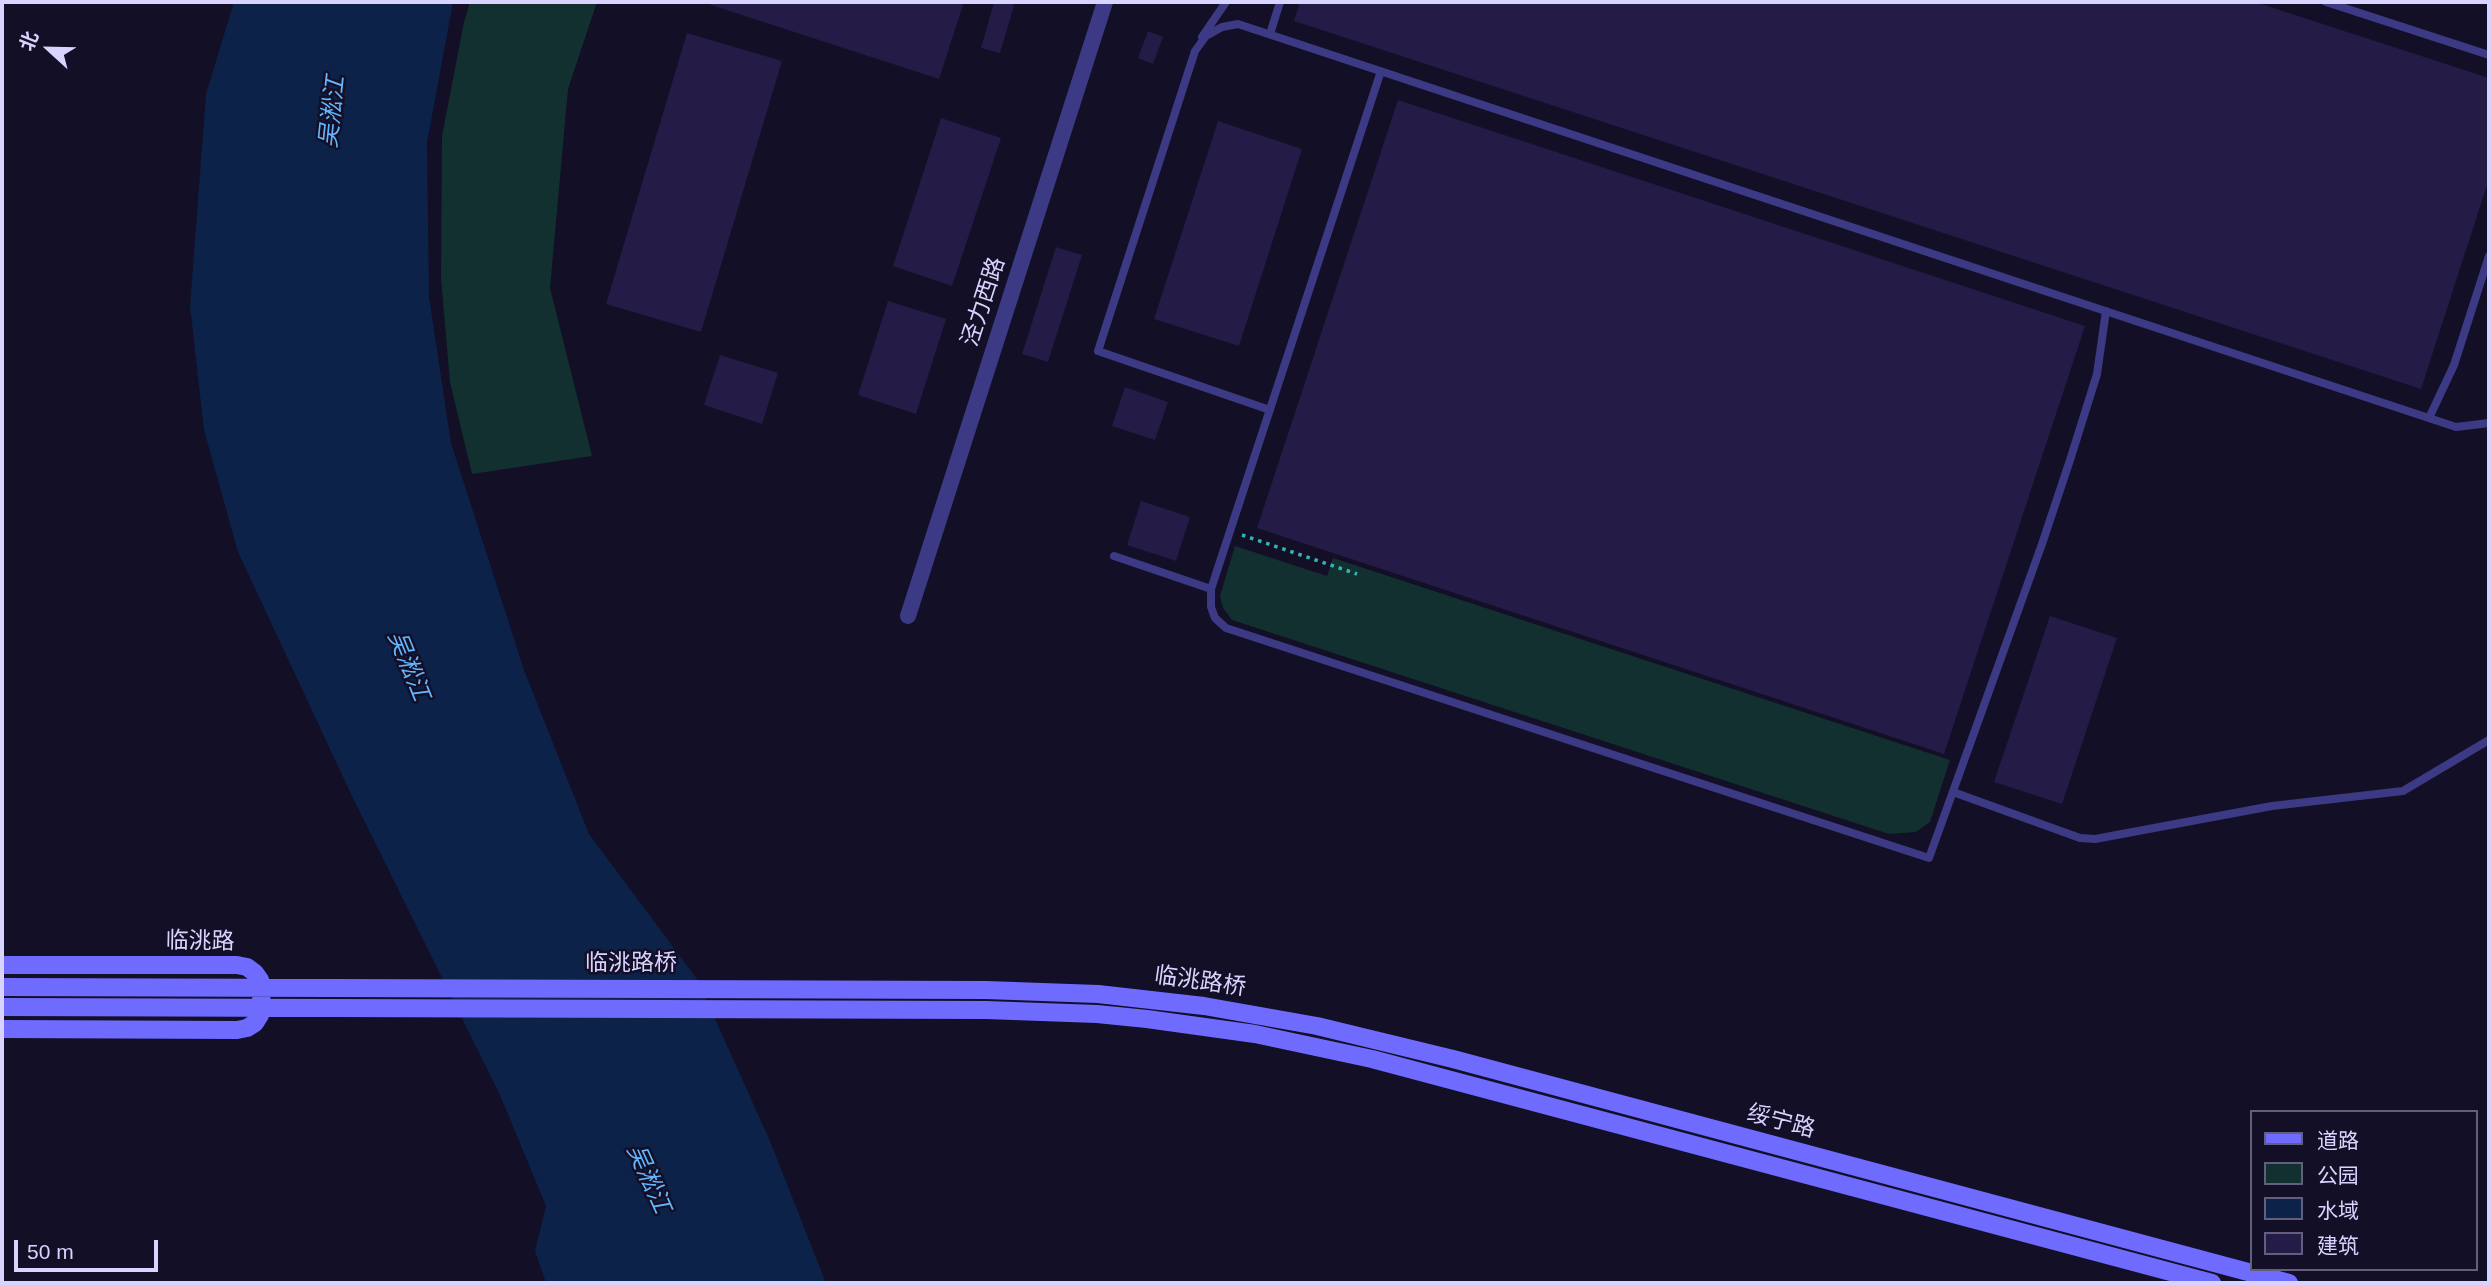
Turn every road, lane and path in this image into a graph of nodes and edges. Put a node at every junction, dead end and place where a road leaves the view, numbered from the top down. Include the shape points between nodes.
1 (1105, 2) edge
2 (1226, 2) edge
3 (1280, 2) edge
4 (2326, 2) edge
5 (1270, 34) junction
6 (1195, 51) junction
7 (2489, 55) edge
8 (1381, 71) junction
9 (2489, 256) edge
10 (2106, 311) junction
11 (1270, 410) junction
12 (2429, 418) junction
13 (2489, 423) edge
14 (1230, 531) junction
15 (1115, 556) dead end
16 (1357, 574) dead end
17 (1211, 589) junction
18 (908, 616) dead end
19 (2489, 740) edge
20 (1953, 792) junction
21 (2, 965) edge
22 (2, 987) edge
23 (2, 1007) edge
24 (1258, 1014) joint
25 (2, 1029) edge
26 (1255, 1034) joint
27 (2206, 1283) edge
28 (2289, 1283) edge

1 - 18 street, 泾力西路
2 - 6 lane
3 - 5 lane
4 - 7 lane
5 - 6 lane via 1238,24 1206,36
5 - 8 lane
6 - 11 lane via 1098,351
8 - 10 lane
8 - 11 lane
9 - 12 lane via 2454,365
10 - 12 lane
10 - 20 lane via 2097,374
11 - 14 lane
12 - 13 lane via 2456,427
14 - 16 path
14 - 17 lane
15 - 17 lane
17 - 20 lane via 1215,618 1226,628 1929,858
19 - 20 lane via 2403,791 2272,806 2095,839 2080,838
21 - 25 main road, 临洮路 via 237,965 255,973 262,990 255,1023 237,1030
22 - 24 main road, 临洮路桥 via 1027,990 1149,999
23 - 26 main road, 临洮路桥 via 1040,1011
24 - 28 main road, 绥宁路 via 1453,1059
26 - 27 main road, 绥宁路 via 1448,1078

